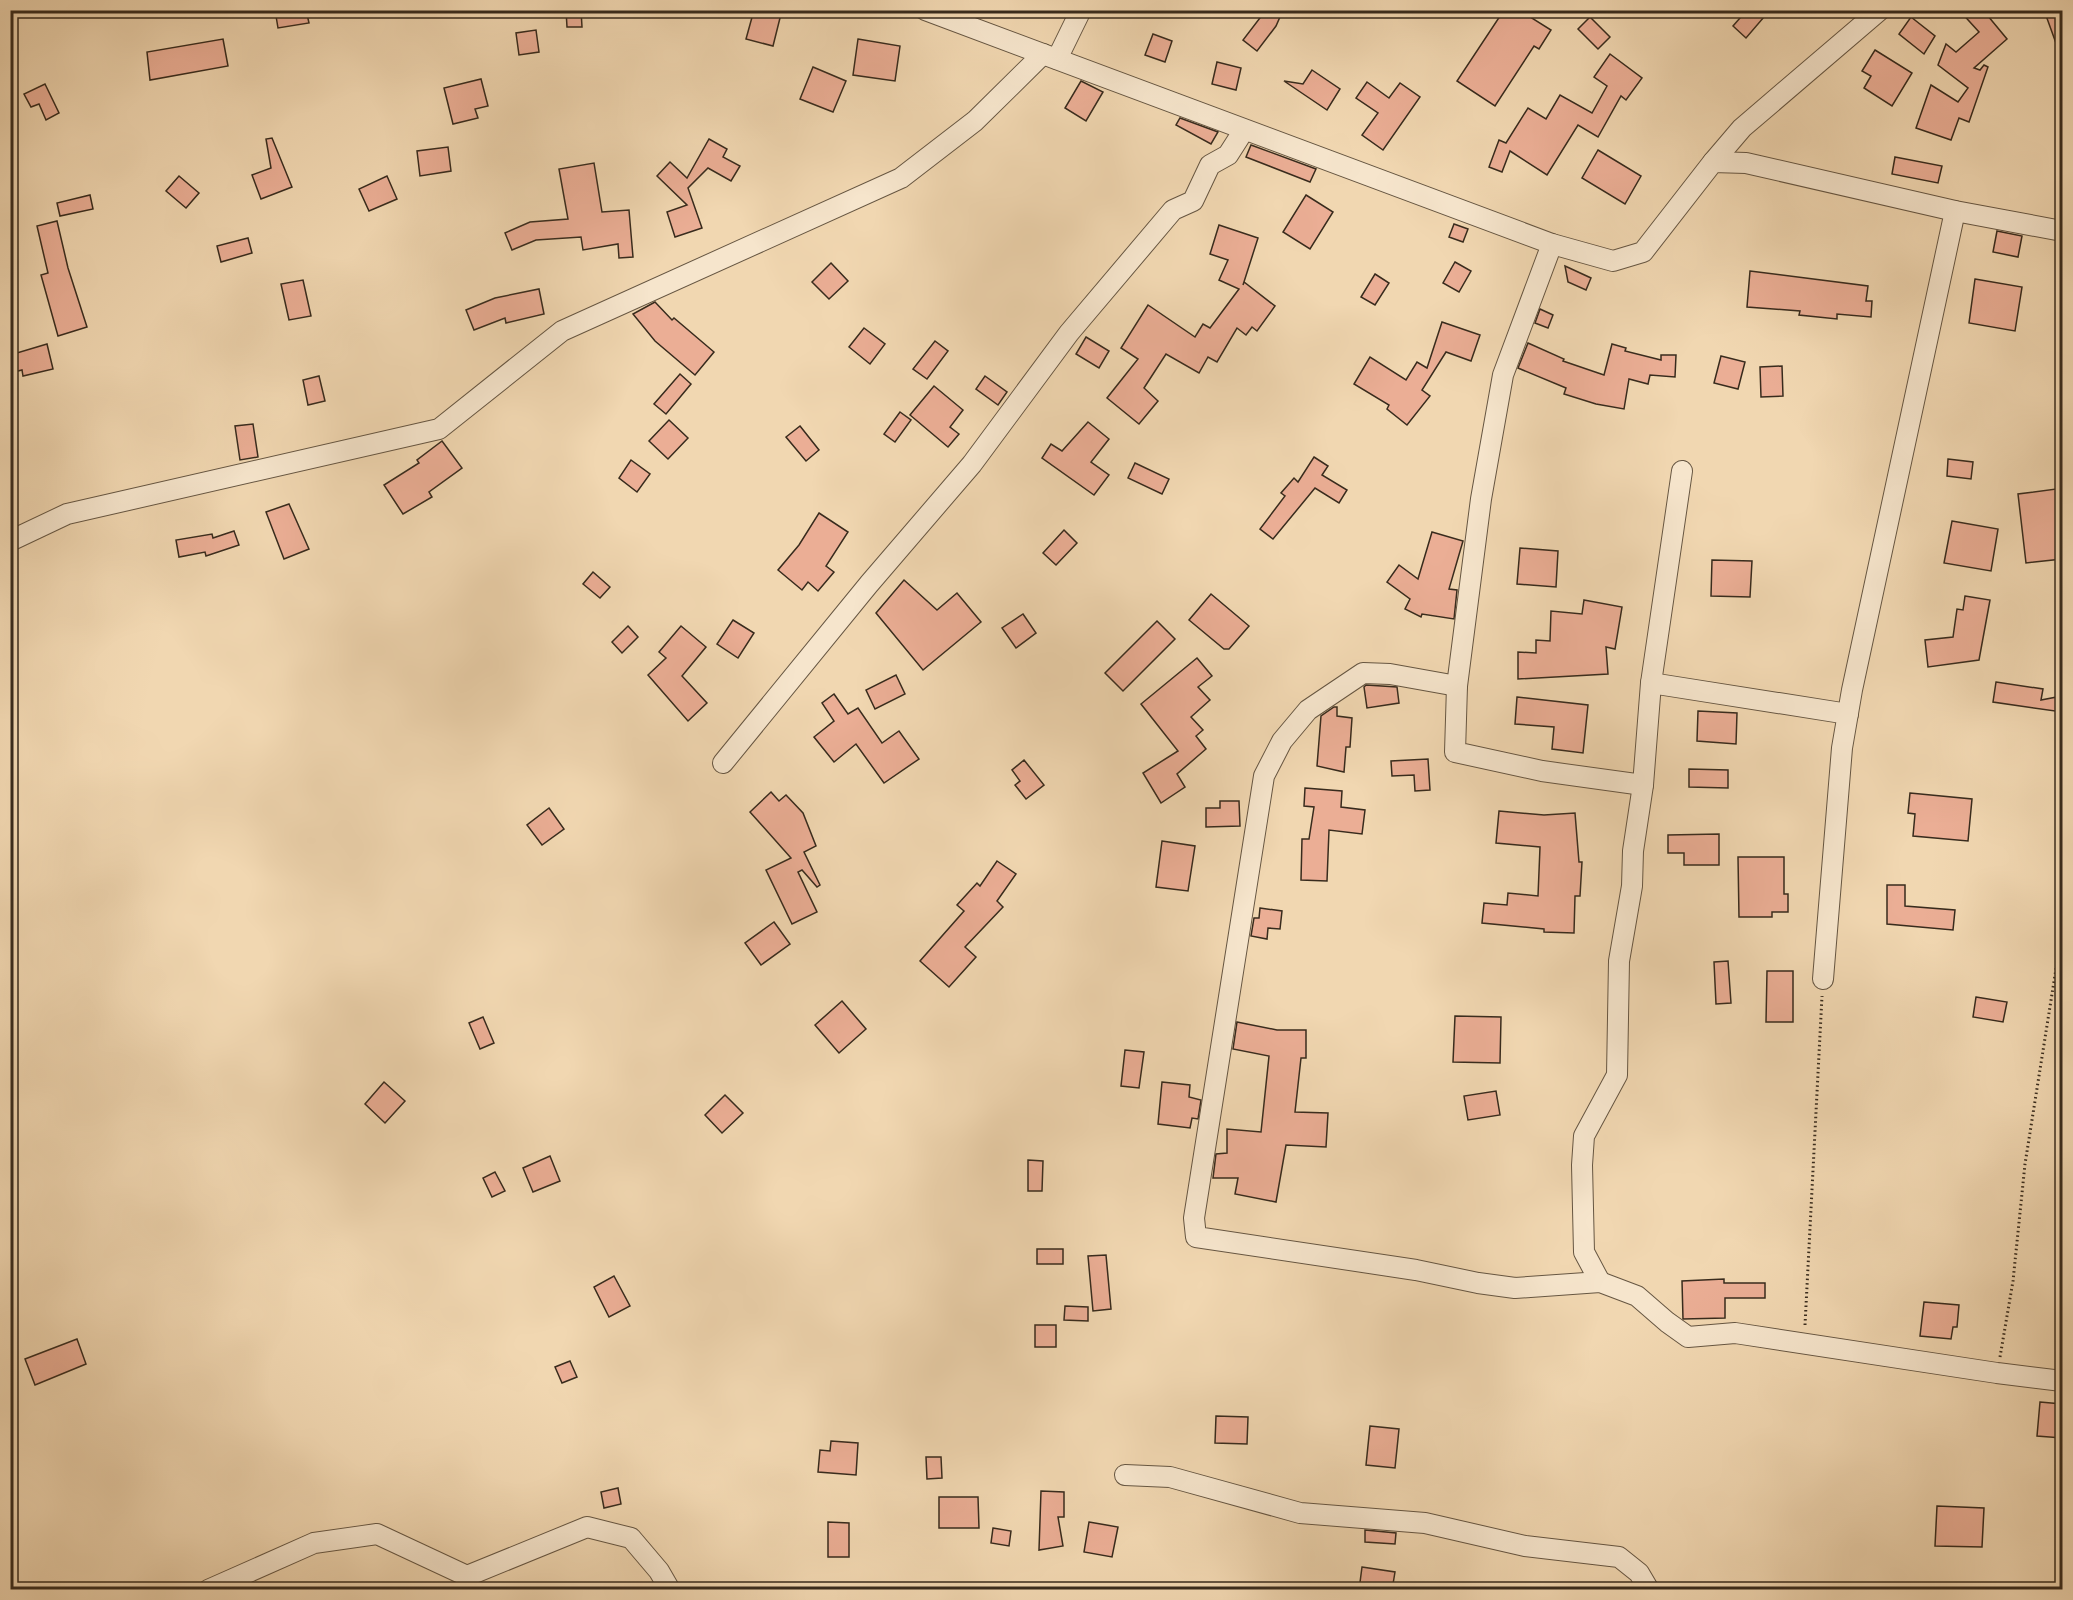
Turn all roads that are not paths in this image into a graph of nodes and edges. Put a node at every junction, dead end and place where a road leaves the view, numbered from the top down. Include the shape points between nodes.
1 (925, 10) edge
2 (1081, 10) edge
3 (1881, 10) edge
4 (1049, 57) junction
5 (1244, 130) junction
6 (1713, 162) junction
7 (1955, 211) junction
8 (2062, 231) edge
9 (1552, 244) junction
10 (1682, 471) dead end
11 (10, 541) edge
12 (1651, 683) junction
13 (1457, 686) junction
14 (1848, 714) junction
15 (723, 763) dead end
16 (1643, 785) junction
17 (1823, 979) road end
18 (1600, 1282) junction
19 (2062, 1381) edge
20 (1125, 1475) dead end
21 (208, 1590) edge
22 (670, 1590) edge
23 (1649, 1590) edge

1 - 4 street
2 - 4 street
3 - 6 street via 1742,128
4 - 5 street
4 - 11 street via 901,178 562,331 439,429 67,514
5 - 9 street
5 - 15 street via 1228,155 1209,165 1193,201 1173,210 1069,333 972,464 868,584
6 - 7 street via 1746,164
6 - 9 street via 1643,252 1614,261
7 - 8 street
7 - 14 street
9 - 13 street via 1503,375 1481,499
10 - 12 street
12 - 14 street
12 - 16 street
13 - 16 street via 1455,752 1542,771
13 - 18 street via 1363,673 1308,710 1282,741 1264,776 1194,1218 1196,1237 1515,1288
14 - 17 street
16 - 18 street via 1619,961 1617,1075 1584,1137 1582,1156 1584,1252
18 - 19 street via 1637,1296 1688,1337 1735,1333
20 - 23 street via 1170,1477 1300,1513 1425,1523 1525,1546 1618,1557 1639,1573
21 - 22 street via 314,1544 377,1534 467,1576 587,1527 631,1538

